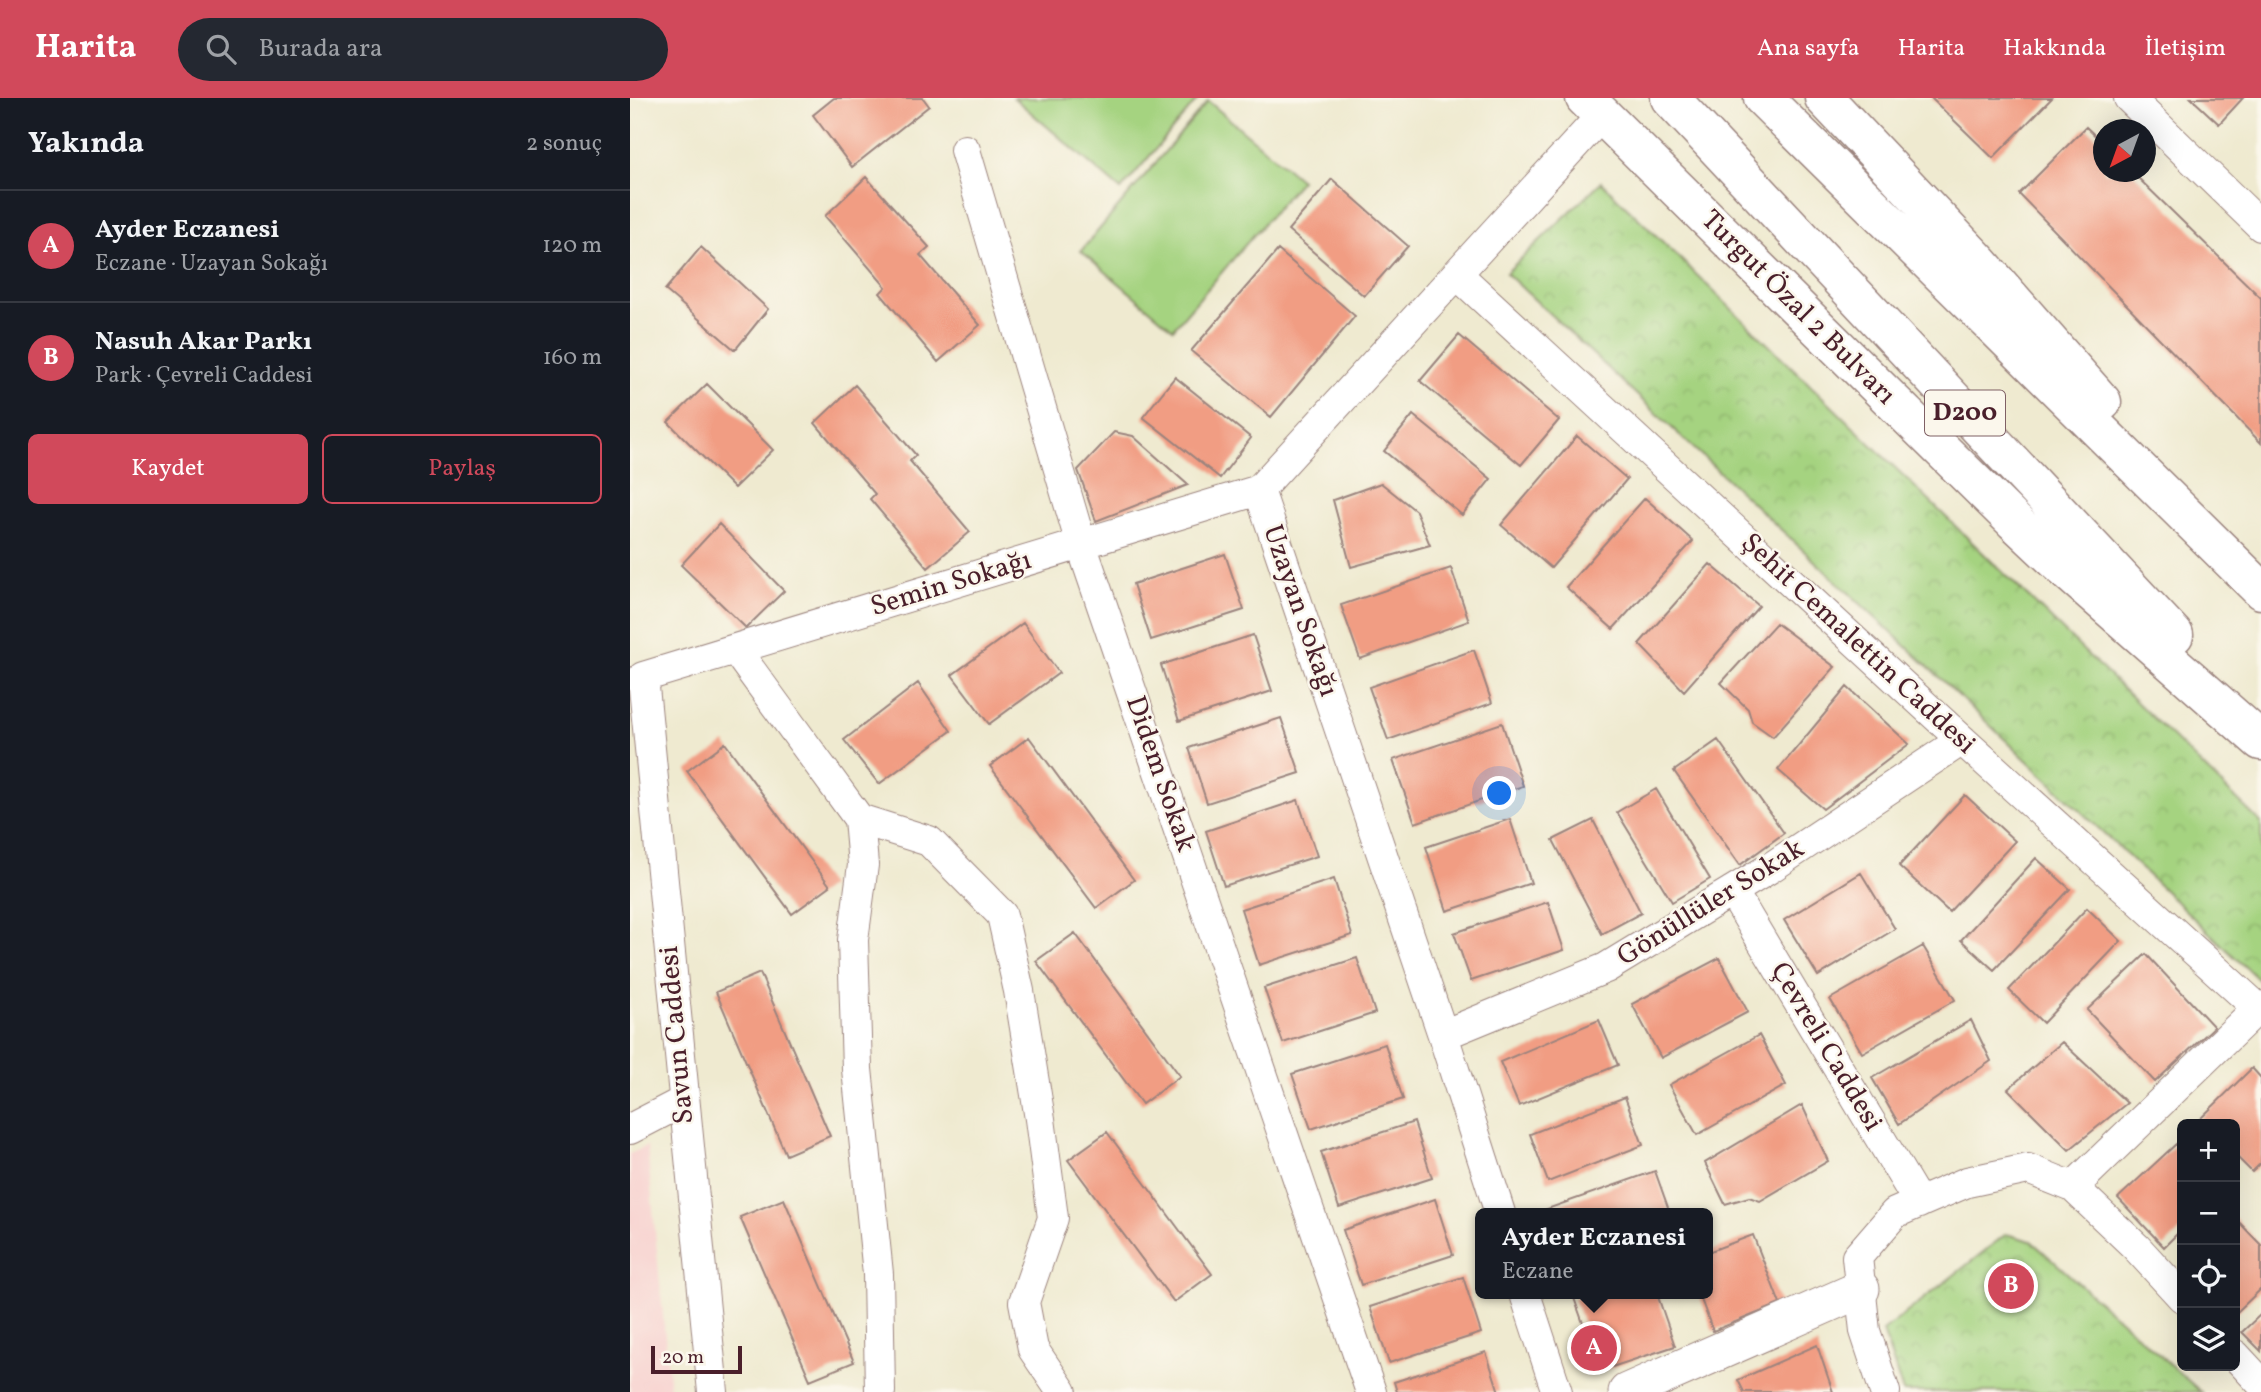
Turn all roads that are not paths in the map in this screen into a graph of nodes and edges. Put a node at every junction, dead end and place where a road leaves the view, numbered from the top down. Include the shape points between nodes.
1 (1670, 98) edge
2 (1763, 98) edge
3 (1824, 98) edge
4 (2129, 98) edge
5 (1593, 107) edge
6 (965, 150) dead end
7 (2261, 226) edge
8 (1458, 275) junction
9 (1259, 490) junction
10 (1081, 544) junction
11 (2261, 588) edge
12 (735, 649) junction
13 (643, 677) joint
14 (2261, 727) edge
15 (1962, 740) junction
16 (2261, 741) edge
17 (859, 819) junction
18 (1732, 891) junction
19 (2260, 1010) edge
20 (1443, 1035) junction
21 (684, 1101) junction
22 (630, 1129) edge
23 (2073, 1186) junction
24 (1919, 1203) junction
25 (1498, 1208) edge
26 (1861, 1289) junction
27 (2177, 1292) edge
28 (1527, 1299) edge
29 (2240, 1360) edge
30 (2261, 1383) edge
31 (713, 1392) edge
32 (880, 1392) edge
33 (1062, 1392) edge
34 (1371, 1392) edge
35 (1557, 1392) edge
36 (1626, 1392) edge
37 (1885, 1392) edge

1 - 14 highway, Turgut Özal 2 Bulvarı / D200
2 - 11 highway, D200
3 - 11 highway, D200 via 2039,329
4 - 7 street
5 - 8 street, Uzayan Sokağı
5 - 16 highway, Turgut Özal 2 Bulvarı via 2014,521
6 - 10 street, Didem Sokak
8 - 9 street, Uzayan Sokağı
8 - 15 street, Şehit Cemalettin Caddesi
9 - 10 street, Semin Sokağı
9 - 20 street, Uzayan Sokağı
10 - 12 street, Semin Sokağı
10 - 34 street, Didem Sokak
12 - 13 street, Semin Sokağı
12 - 17 street
13 - 21 street, Savun Caddesi
15 - 18 street, Gönüllüler Sokak
15 - 19 street, Şehit Cemalettin Caddesi
17 - 32 street via 863,865 853,940 857,1069 878,1274
17 - 33 street via 929,841 1002,915 1019,991 1053,1218 1024,1303 1033,1349
18 - 20 street, Gönüllüler Sokak via 1606,968
18 - 24 street, Çevreli Caddesi
19 - 23 street
20 - 25 street, Uzayan Sokağı
21 - 22 street
21 - 31 street, Savun Caddesi
23 - 24 street via 2028,1169 1967,1182
23 - 27 street
24 - 26 street via 1895,1213 1857,1257
26 - 36 street
26 - 37 street via 1865,1331
28 - 35 street
29 - 30 street

